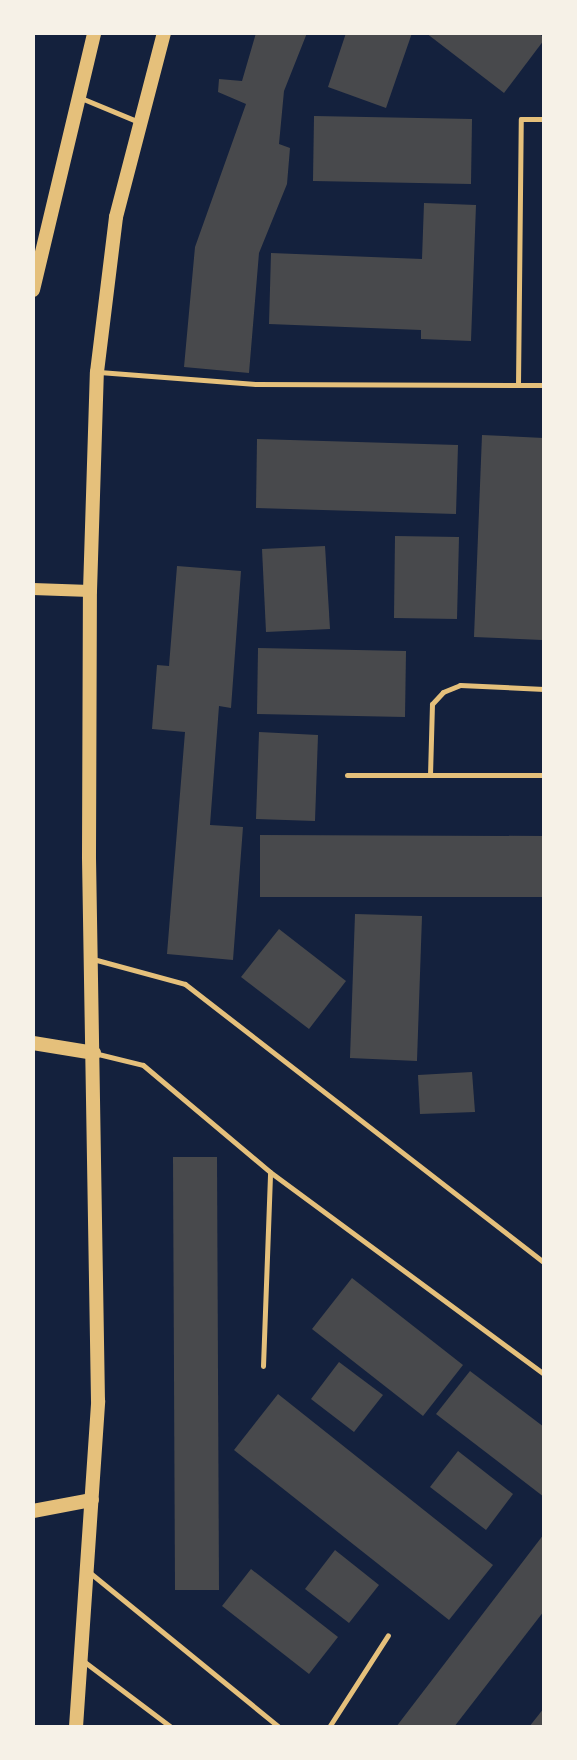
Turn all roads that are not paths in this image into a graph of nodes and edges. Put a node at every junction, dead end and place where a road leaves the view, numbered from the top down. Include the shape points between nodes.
1 (94, 33) edge
2 (164, 33) edge
3 (78, 97) junction
4 (544, 119) edge
5 (139, 122) junction
6 (33, 290) edge
7 (97, 372) junction
8 (519, 385) junction
9 (544, 385) edge
10 (33, 589) edge
11 (89, 592) junction
12 (544, 689) edge
13 (347, 775) dead end
14 (430, 775) junction
15 (544, 775) edge
16 (93, 959) junction
17 (33, 1043) edge
18 (94, 1053) junction
19 (271, 1172) junction
20 (544, 1262) edge
21 (263, 1366) dead end
22 (544, 1374) edge
23 (92, 1500) junction
24 (33, 1511) edge
25 (89, 1572) junction
26 (388, 1635) dead end
27 (82, 1660) junction
28 (76, 1727) edge
29 (171, 1727) edge
30 (279, 1727) edge
31 (329, 1727) edge

1 - 3 main road
2 - 5 main road
3 - 5 lane
3 - 6 main road
4 - 8 lane via 521,119
5 - 7 main road via 116,217
7 - 8 lane via 256,384
7 - 11 main road
8 - 9 lane
10 - 11 street
11 - 16 main road
12 - 14 lane via 460,685 443,692 432,704
13 - 14 lane
14 - 15 lane
16 - 18 main road
16 - 20 lane via 185,984
17 - 18 main road
18 - 19 lane via 143,1065
18 - 23 main road via 98,1401
19 - 21 lane
19 - 22 lane
23 - 24 main road
23 - 25 main road
25 - 27 main road
25 - 30 lane
26 - 31 lane
27 - 28 main road
27 - 29 lane

